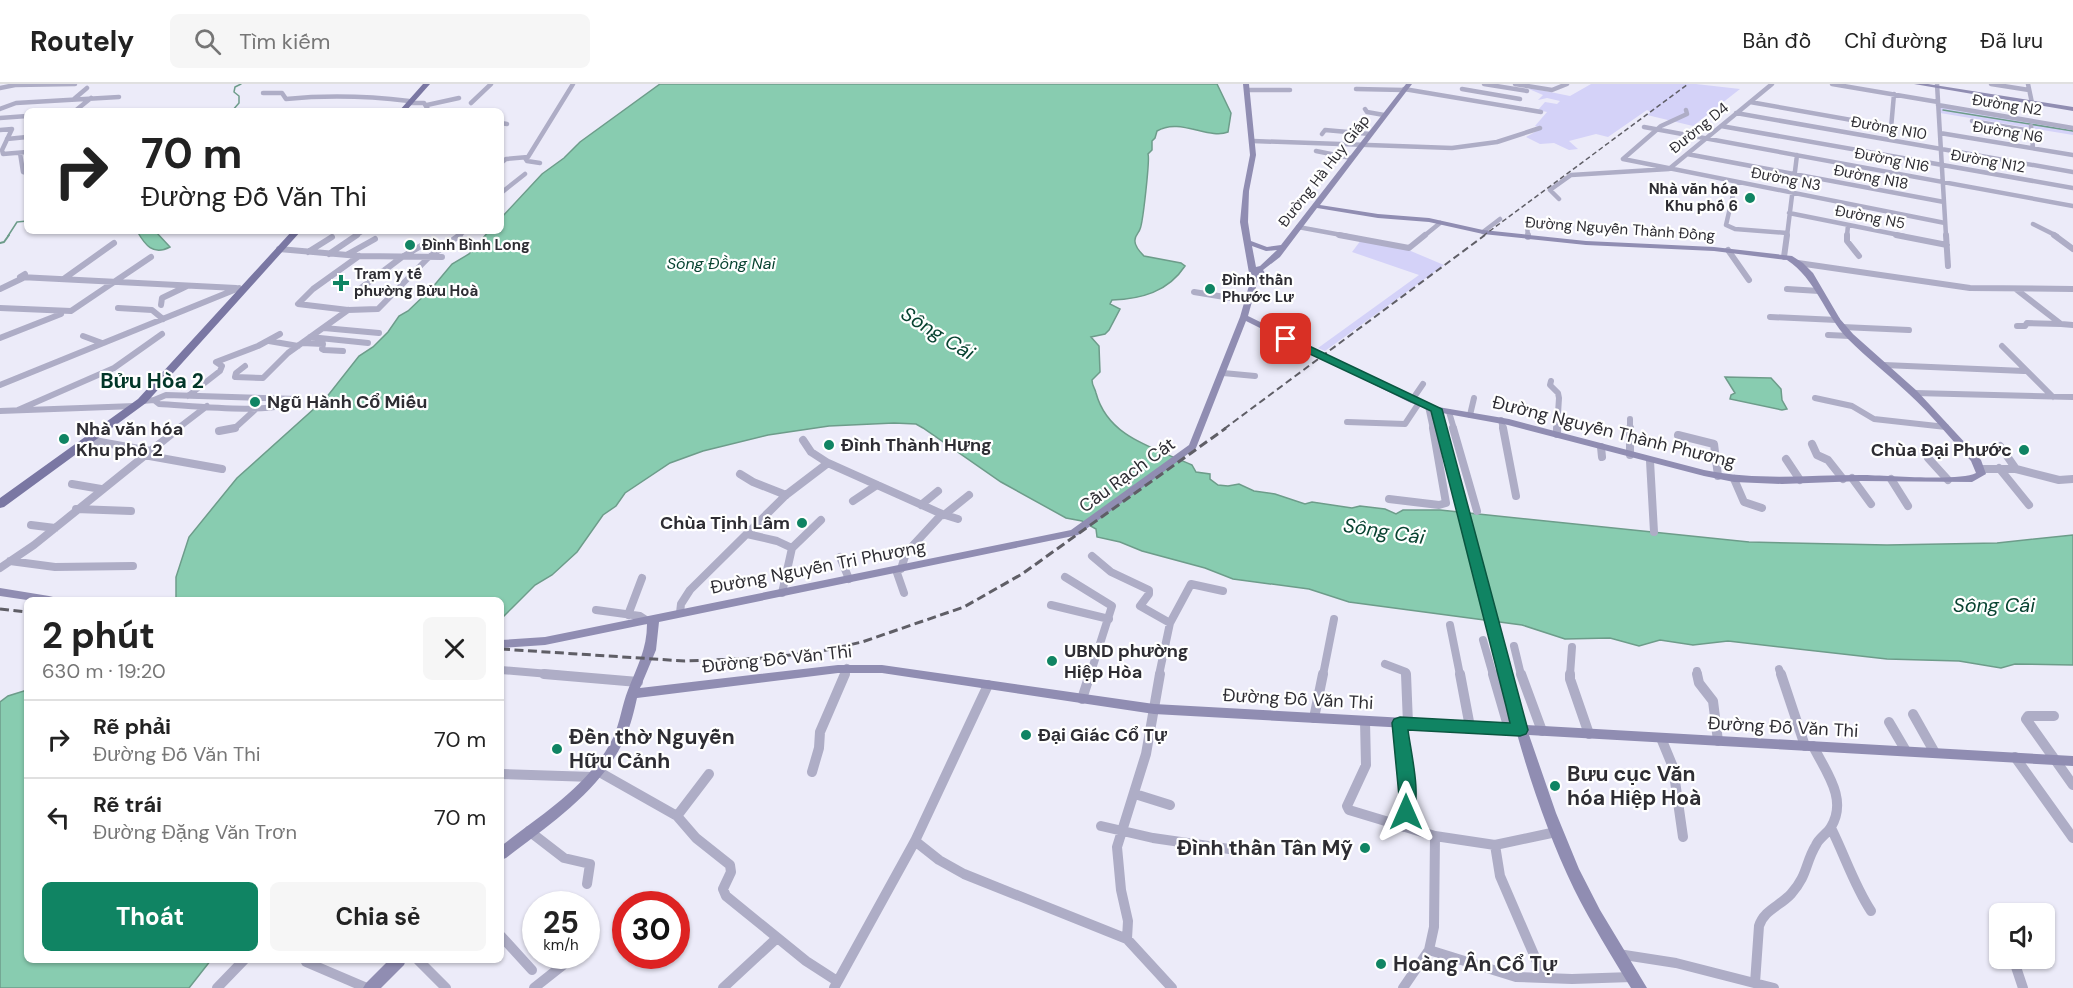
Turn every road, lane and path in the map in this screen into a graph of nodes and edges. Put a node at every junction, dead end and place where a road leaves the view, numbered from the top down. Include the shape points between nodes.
1 (75, 84) edge
2 (427, 84) edge
3 (491, 84) edge
4 (1466, 84) edge
5 (1484, 84) edge
6 (1515, 84) edge
7 (1567, 84) edge
8 (1772, 84) edge
9 (1832, 84) edge
10 (1917, 84) edge
11 (1991, 84) edge
12 (2028, 84) edge
13 (17, 85) edge
14 (1533, 85) edge
15 (569, 86) edge
16 (1937, 86) edge
17 (1247, 87) edge
18 (87, 88) dead end
19 (1359, 88) dead end
20 (1406, 88) edge
21 (1, 89) edge
22 (1290, 90) dead end
23 (2029, 90) junction
24 (1527, 91) dead end
25 (263, 93) dead end
26 (1894, 94) junction
27 (119, 97) dead end
28 (91, 98) junction
29 (459, 98) dead end
30 (74, 99) junction
31 (1520, 99) dead end
32 (409, 102) junction
33 (1750, 102) junction
34 (471, 103) dead end
35 (2032, 103) junction
36 (1938, 104) junction
37 (427, 105) junction
38 (1, 106) edge
39 (79, 108) edge
40 (404, 108) edge
41 (428, 108) edge
42 (1365, 109) dead end
43 (2073, 109) edge
44 (1686, 110) dead end
45 (1541, 112) dead end
46 (1736, 113) junction
47 (1384, 115) junction
48 (24, 116) edge
49 (0, 118) edge
50 (1972, 121) dead end
51 (2031, 125) junction
52 (1721, 126) junction
53 (1354, 127) dead end
54 (1644, 127) dead end
55 (1891, 127) junction
56 (1540, 128) dead end
57 (2073, 128) edge
58 (1657, 129) junction
59 (0, 130) edge
60 (1371, 132) junction
61 (1940, 133) junction
62 (1322, 134) dead end
63 (24, 137) edge
64 (1706, 138) junction
65 (7, 139) junction
66 (1890, 140) junction
67 (1253, 141) junction
68 (1360, 146) junction
69 (2033, 148) junction
70 (1941, 149) junction
71 (1, 150) edge
72 (1316, 151) dead end
73 (24, 152) edge
74 (20, 153) junction
75 (1688, 153) junction
76 (1797, 155) junction
77 (2073, 155) edge
78 (525, 158) junction
79 (1351, 159) junction
80 (504, 161) edge
81 (540, 163) dead end
82 (1941, 165) junction
83 (1669, 169) junction
84 (24, 172) edge
85 (2073, 172) edge
86 (525, 174) dead end
87 (1794, 174) junction
88 (1736, 182) junction
89 (1942, 182) junction
90 (2073, 188) edge
91 (504, 190) edge
92 (1792, 193) junction
93 (1559, 199) dead end
94 (1944, 202) junction
95 (1315, 206) junction
96 (2073, 206) edge
97 (1789, 213) junction
98 (1500, 219) dead end
99 (1440, 223) junction
100 (1945, 223) junction
101 (2033, 224) dead end
102 (1848, 225) junction
103 (1527, 226) dead end
104 (1298, 227) junction
105 (1483, 232) junction
106 (1787, 233) junction
107 (294, 234) edge
108 (359, 234) edge
109 (463, 234) edge
110 (332, 237) dead end
111 (1528, 237) junction
112 (375, 239) dead end
113 (114, 243) dead end
114 (426, 243) dead end
115 (1947, 244) junction
116 (1250, 247) junction
117 (279, 249) junction
118 (2073, 249) edge
119 (1728, 250) junction
120 (1279, 251) junction
121 (308, 252) junction
122 (329, 254) junction
123 (347, 255) junction
124 (359, 256) junction
125 (1859, 256) dead end
126 (151, 257) dead end
127 (402, 257) junction
128 (442, 257) dead end
129 (1784, 257) junction
130 (428, 258) junction
131 (1797, 263) junction
132 (1948, 266) dead end
133 (1256, 272) junction
134 (65, 278) junction
135 (1749, 280) dead end
136 (116, 282) junction
137 (187, 285) junction
138 (242, 288) junction
139 (361, 288) dead end
140 (0, 289) edge
141 (1787, 289) dead end
142 (2073, 289) edge
143 (2017, 290) junction
144 (1819, 291) junction
145 (1194, 292) dead end
146 (1249, 301) junction
147 (161, 304) dead end
148 (0, 308) edge
149 (118, 308) dead end
150 (348, 310) junction
151 (65, 313) junction
152 (1770, 316) dead end
153 (1244, 317) junction
154 (163, 319) junction
155 (1837, 320) junction
156 (2061, 324) junction
157 (2073, 325) edge
158 (2017, 326) dead end
159 (1842, 327) junction
160 (324, 328) junction
161 (1909, 330) dead end
162 (380, 333) dead end
163 (162, 334) dead end
164 (280, 334) dead end
165 (1828, 335) dead end
166 (83, 336) dead end
167 (1850, 336) junction
168 (310, 337) junction
169 (0, 338) edge
170 (269, 341) junction
171 (102, 343) junction
172 (368, 343) dead end
173 (300, 344) junction
174 (2002, 346) dead end
175 (343, 351) dead end
176 (1881, 362) junction
177 (245, 366) dead end
178 (2024, 371) junction
179 (1223, 373) junction
180 (1255, 376) dead end
181 (1551, 381) dead end
182 (1423, 384) dead end
183 (0, 385) edge
184 (1914, 393) junction
185 (188, 396) junction
186 (217, 397) junction
187 (2053, 397) junction
188 (2073, 397) edge
189 (1474, 398) dead end
190 (1815, 398) dead end
191 (154, 400) junction
192 (138, 404) junction
193 (1424, 404) junction
194 (207, 406) junction
195 (258, 407) junction
196 (18, 410) junction
197 (0, 411) edge
198 (1449, 412) junction
199 (1470, 415) junction
200 (1630, 419) dead end
201 (1501, 420) junction
202 (1347, 422) dead end
203 (1946, 427) junction
204 (219, 431) dead end
205 (1557, 434) junction
206 (1678, 435) dead end
207 (89, 440) junction
208 (803, 440) dead end
209 (1812, 444) dead end
210 (2000, 446) dead end
211 (147, 453) junction
212 (1630, 455) junction
213 (1928, 458) dead end
214 (1786, 459) dead end
215 (1650, 460) junction
216 (828, 463) junction
217 (2000, 468) junction
218 (222, 469) dead end
219 (1981, 469) junction
220 (2016, 469) junction
221 (740, 474) dead end
222 (1718, 476) junction
223 (1734, 479) junction
224 (1847, 479) junction
225 (1891, 479) junction
226 (2073, 479) edge
227 (1800, 480) junction
228 (1948, 480) junction
229 (72, 484) dead end
230 (877, 485) junction
231 (100, 489) junction
232 (938, 491) dead end
233 (786, 495) junction
234 (969, 495) dead end
235 (1516, 496) dead end
236 (1389, 499) dead end
237 (853, 501) dead end
238 (0, 504) edge
239 (1871, 504) dead end
240 (921, 505) junction
241 (2029, 505) dead end
242 (1908, 506) dead end
243 (1762, 508) dead end
244 (76, 509) junction
245 (131, 511) dead end
246 (1477, 511) dead end
247 (943, 515) junction
248 (958, 519) dead end
249 (821, 520) dead end
250 (30, 525) dead end
251 (55, 528) junction
252 (1082, 529) joint
253 (1654, 532) dead end
254 (747, 534) junction
255 (792, 548) junction
256 (1092, 556) dead end
257 (840, 557) dead end
258 (10, 561) junction
259 (133, 566) dead end
260 (0, 568) edge
261 (898, 570) junction
262 (1065, 577) dead end
263 (642, 578) dead end
264 (849, 579) junction
265 (1223, 591) dead end
266 (0, 592) edge
267 (782, 593) junction
268 (904, 593) dead end
269 (31, 597) edge
270 (1051, 605) dead end
271 (596, 610) dead end
272 (680, 613) junction
273 (628, 615) junction
274 (649, 619) junction
275 (1108, 619) junction
276 (1334, 619) dead end
277 (1170, 623) junction
278 (1449, 625) dead end
279 (561, 637) junction
280 (504, 640) edge
281 (1483, 640) dead end
282 (504, 644) edge
283 (1514, 646) dead end
284 (1572, 647) dead end
285 (1385, 664) dead end
286 (847, 668) junction
287 (1779, 669) dead end
288 (504, 670) edge
289 (1697, 671) dead end
290 (988, 685) junction
291 (635, 688) junction
292 (1082, 699) junction
293 (1154, 709) junction
294 (1913, 714) dead end
295 (2054, 716) dead end
296 (1314, 718) junction
297 (1365, 721) junction
298 (1889, 722) dead end
299 (1404, 723) junction
300 (1470, 727) junction
301 (1514, 730) junction
302 (1542, 731) junction
303 (1588, 734) junction
304 (1661, 738) junction
305 (1718, 741) junction
306 (1809, 746) junction
307 (1906, 751) junction
308 (1935, 753) junction
309 (2014, 758) junction
310 (2054, 760) junction
311 (2073, 761) edge
312 (812, 772) dead end
313 (504, 774) edge
314 (709, 774) dead end
315 (597, 775) junction
316 (2073, 786) edge
317 (1135, 794) junction
318 (1170, 805) dead end
319 (678, 816) junction
320 (1101, 826) dead end
321 (1404, 827) junction
322 (1831, 828) junction
323 (529, 831) junction
324 (1122, 832) junction
325 (1556, 832) junction
326 (1435, 836) junction
327 (1683, 837) dead end
328 (2073, 838) edge
329 (915, 841) junction
330 (1495, 845) junction
331 (1236, 850) dead end
332 (504, 852) edge
333 (587, 884) dead end
334 (1871, 911) dead end
335 (777, 938) junction
336 (504, 939) edge
337 (1127, 939) junction
338 (1429, 950) junction
339 (1618, 954) junction
340 (241, 963) edge
341 (308, 963) edge
342 (396, 963) edge
343 (421, 963) edge
344 (558, 969) edge
345 (2017, 969) edge
346 (531, 970) dead end
347 (1544, 978) junction
348 (1636, 982) edge
349 (1755, 983) junction
350 (836, 984) edge
351 (218, 988) edge
352 (369, 988) edge
353 (446, 988) edge
354 (534, 988) edge
355 (723, 988) edge
356 (1172, 988) edge
357 (1403, 988) edge
358 (1774, 988) edge
359 (2023, 988) edge

1 - 13 street
2 - 32 main road
3 - 34 street
4 - 31 street via 1460,90
5 - 24 street
6 - 14 street
7 - 14 street via 1555,90
8 - 33 street, Đường D4
9 - 26 street, Đường N2
10 - 16 main road
11 - 23 street
12 - 23 street
13 - 21 street
15 - 78 street
16 - 35 main road
16 - 36 street
17 - 22 street
17 - 67 main road
18 - 30 street
19 - 20 street
20 - 45 street
20 - 47 main road, Đường Hà Huy Giáp
23 - 35 street
25 - 32 street via 281,93 286,99 369,96
26 - 36 street, Đường N2
26 - 55 street
27 - 28 street
28 - 30 street
28 - 39 street
29 - 37 street
30 - 38 street
32 - 37 street
32 - 40 main road
33 - 46 street, Đường D4
33 - 55 street
35 - 43 main road
36 - 51 street, Đường N2
36 - 61 street
37 - 41 street
42 - 47 street
44 - 58 street via 1684,117 1672,119
46 - 52 street, Đường D4
46 - 66 street, Đường N10
47 - 60 main road, Đường Hà Huy Giáp
48 - 49 street
50 - 51 street
51 - 57 street, Đường N2
51 - 69 street
52 - 64 street, Đường D4
52 - 82 street, Đường N12
53 - 60 street
54 - 58 street, Đường N16
55 - 66 street
56 - 68 street via 1480,147
58 - 64 street, Đường N16
58 - 83 street, Đường N3 via 1622,158
59 - 65 street via 12,129
60 - 62 street via 1325,130
60 - 68 main road, Đường Hà Huy Giáp
61 - 69 street, Đường N6
61 - 70 street
63 - 65 street
64 - 75 street, Đường D4
64 - 76 street, Đường N16
65 - 71 street
66 - 70 street, Đường N10
67 - 68 street
67 - 116 main road via 1244,209
68 - 79 main road, Đường Hà Huy Giáp
69 - 77 street, Đường N6
70 - 82 street
70 - 85 street, Đường N10
71 - 74 street via 3,154
72 - 79 street
73 - 74 street
74 - 84 street
75 - 83 street, Đường D4
75 - 87 street
76 - 87 street
76 - 89 street, Đường N16
78 - 80 street
78 - 81 street
79 - 95 main road, Đường Hà Huy Giáp
82 - 89 street
82 - 90 street, Đường N12
83 - 88 street, Đường N3
83 - 93 street via 1571,175 1550,189
86 - 91 street
87 - 92 street
87 - 94 street, Đường N18
88 - 92 street, Đường N3
88 - 106 street via 1726,225 1735,230
89 - 94 street
89 - 96 street, Đường N16
92 - 97 street
92 - 100 street, Đường N3
94 - 100 street
95 - 99 main road, Đường Nguyễn Thành Đồng
95 - 104 main road, Đường Hà Huy Giáp
97 - 102 street, Đường N5
97 - 106 street
98 - 105 street
99 - 104 street via 1409,248
99 - 105 main road, Đường Nguyễn Thành Đồng
100 - 115 street
101 - 118 street
102 - 115 street, Đường N5
102 - 125 street via 1847,241
103 - 111 street
104 - 120 main road, Đường Hà Huy Giáp
105 - 111 main road, Đường Nguyễn Thành Đồng
106 - 129 street
107 - 117 main road
108 - 122 street
109 - 130 street
110 - 121 street
111 - 119 main road, Đường Nguyễn Thành Đồng
112 - 123 street
113 - 134 street
114 - 127 street
115 - 132 street
116 - 120 main road via 1260,255
116 - 133 main road
117 - 121 street
117 - 138 main road
119 - 129 main road, Đường Nguyễn Thành Đồng
119 - 135 street
120 - 133 main road, Đường Hà Huy Giáp
121 - 122 street
122 - 123 street
123 - 124 street
124 - 127 street
124 - 150 street via 298,302 301,306
126 - 136 street
127 - 130 street
127 - 139 street
128 - 130 street
129 - 131 main road, Đường Nguyễn Thành Đồng
130 - 150 street via 379,308
131 - 143 street via 1960,287
131 - 144 main road, Đường Nguyễn Thành Đồng
133 - 146 main road
134 - 136 street
134 - 140 street via 24,276
136 - 137 street
136 - 151 street
137 - 138 street
137 - 147 street via 162,298
138 - 154 street
138 - 192 main road
141 - 144 street
142 - 143 street
143 - 156 street
144 - 155 main road, Đường Nguyễn Thành Đồng
145 - 146 street
146 - 153 main road
148 - 151 street
149 - 154 street via 152,310
150 - 160 street
151 - 169 street
152 - 155 street
153 - 179 main road
153 - 193 main road, Đường Nguyễn Thành Phương
154 - 171 street
155 - 159 main road, Đường Nguyễn Thành Đồng
156 - 157 street
156 - 158 street
159 - 161 street
159 - 167 main road, Đường Nguyễn Thành Đồng
160 - 162 street
160 - 168 street
163 - 196 street via 114,368
164 - 170 street
165 - 167 street
166 - 171 street
167 - 176 main road, Đường Nguyễn Thành Đồng
168 - 172 street
168 - 173 street
170 - 173 street
170 - 185 street via 217,361 222,366 220,371
171 - 183 street
173 - 175 street via 323,344 322,350
173 - 177 street via 261,378 235,377
174 - 178 street
176 - 178 street
176 - 184 main road
178 - 187 street
179 - 180 street
179 - 252 main road, Cầu Rạch Cát via 1192,448
181 - 205 street via 1550,386 1559,398
182 - 193 street
184 - 187 street
184 - 203 main road
185 - 186 street
185 - 191 street via 166,395
186 - 194 street
186 - 195 street via 300,401 292,406
187 - 188 street
189 - 199 street
190 - 203 street via 1852,406 1872,418
191 - 192 street
191 - 194 street via 159,404
192 - 196 street
192 - 207 main road
193 - 198 main road, Đường Nguyễn Thành Phương
193 - 202 street via 1405,424
193 - 236 street via 1446,503
193 - 301 main road via 1439,421 1508,687
194 - 195 street
194 - 211 street
195 - 204 street via 235,428
196 - 197 street
198 - 199 main road, Đường Nguyễn Thành Phương
198 - 246 street
199 - 201 main road, Đường Nguyễn Thành Phương
200 - 212 street
201 - 205 main road, Đường Nguyễn Thành Phương
201 - 235 street
203 - 219 main road
205 - 212 main road, Đường Nguyễn Thành Phương via 1602,452
206 - 222 street via 1714,444
207 - 211 street
207 - 238 main road
208 - 216 street via 811,452
209 - 224 street via 1817,455
210 - 220 street
211 - 218 street
211 - 231 street
212 - 215 main road, Đường Nguyễn Thành Phương
213 - 228 street
214 - 227 street
215 - 222 main road, Đường Nguyễn Thành Phương
215 - 253 street
216 - 230 street
216 - 233 street
217 - 219 street
217 - 220 street
217 - 241 street
219 - 228 main road, Đường Nguyễn Thành Phương via 1977,478
220 - 226 street via 2058,480
221 - 233 street
222 - 223 main road, Đường Nguyễn Thành Phương
223 - 227 main road, Đường Nguyễn Thành Phương
223 - 243 street via 1744,502
224 - 225 main road, Đường Nguyễn Thành Phương
224 - 227 main road, Đường Nguyễn Thành Phương
224 - 239 street
225 - 228 main road, Đường Nguyễn Thành Phương
225 - 242 street
229 - 231 street
230 - 237 street
230 - 240 street
231 - 244 street
232 - 240 street
233 - 254 street
234 - 247 street
240 - 247 street
244 - 245 street
244 - 251 street
247 - 248 street
247 - 261 street via 906,553
249 - 255 street
250 - 251 street
251 - 258 street
252 - 261 main road, Đường Nguyễn Tri Phương via 1060,537
254 - 255 street
254 - 272 street via 690,590
255 - 267 street
256 - 277 street via 1111,572 1149,590 1140,606
257 - 264 street
258 - 259 street via 55,567
258 - 260 street
261 - 264 main road, Đường Nguyễn Tri Phương
261 - 268 street
262 - 275 street via 1112,604
263 - 273 street
264 - 267 main road, Đường Nguyễn Tri Phương
265 - 277 street via 1191,584
266 - 269 main road
267 - 272 main road, Đường Nguyễn Tri Phương
270 - 275 street
271 - 273 street
272 - 274 main road, Đường Nguyễn Tri Phương
273 - 274 street
274 - 279 main road, Đường Nguyễn Tri Phương
274 - 291 main road via 652,650
275 - 292 street
276 - 296 street
277 - 293 street
278 - 300 street
279 - 280 main road, Đường Nguyễn Tri Phương
279 - 282 main road, Đường Nguyễn Tri Phương
281 - 301 street
283 - 302 street via 1524,686
284 - 303 street via 1570,679
285 - 299 street via 1406,672
286 - 290 main road, Đường Đỗ Văn Thi via 882,669
286 - 291 main road, Đường Đỗ Văn Thi
286 - 312 street via 820,732
287 - 306 street
288 - 291 street
289 - 305 street via 1699,683 1713,701
290 - 292 main road, Đường Đỗ Văn Thi
290 - 329 street
291 - 315 main road via 625,725
292 - 293 main road, Đường Đỗ Văn Thi
293 - 296 main road, Đường Đỗ Văn Thi
293 - 317 street
294 - 308 street
295 - 310 street via 2026,717
296 - 297 main road, Đường Đỗ Văn Thi
297 - 299 main road, Đường Đỗ Văn Thi
297 - 321 street via 1366,765 1347,806 1354,813
298 - 307 street
299 - 300 main road, Đường Đỗ Văn Thi
299 - 321 street
300 - 301 main road, Đường Đỗ Văn Thi
301 - 302 main road, Đường Đỗ Văn Thi
301 - 325 main road
302 - 303 main road, Đường Đỗ Văn Thi
303 - 304 main road, Đường Đỗ Văn Thi
304 - 305 main road, Đường Đỗ Văn Thi
304 - 327 street via 1673,766
305 - 306 main road, Đường Đỗ Văn Thi
306 - 307 main road, Đường Đỗ Văn Thi
306 - 322 street via 1838,799
307 - 308 main road, Đường Đỗ Văn Thi
308 - 309 main road, Đường Đỗ Văn Thi
309 - 310 main road, Đường Đỗ Văn Thi
309 - 328 street
310 - 311 main road, Đường Đỗ Văn Thi
310 - 316 street
313 - 315 street
314 - 319 street
315 - 319 street
315 - 323 main road
317 - 318 street
317 - 324 street
319 - 335 street via 696,838 730,865 723,893
320 - 324 street
321 - 326 street
322 - 334 street via 1857,889
322 - 349 street via 1816,844 1806,874 1762,917
323 - 332 main road
323 - 333 street via 564,858 590,864
324 - 331 street
324 - 337 street via 1117,847
325 - 330 street
325 - 339 main road
326 - 330 street
326 - 338 street via 1434,927
329 - 337 street via 964,874
329 - 350 street
330 - 347 street via 1500,876
335 - 350 street
335 - 355 street
336 - 346 street
337 - 356 street
338 - 347 street via 1500,974
338 - 357 street
339 - 348 main road
339 - 349 street via 1677,963
340 - 351 street
341 - 352 street
342 - 352 main road
343 - 353 street
344 - 354 street
345 - 359 street
347 - 348 street
349 - 358 street

